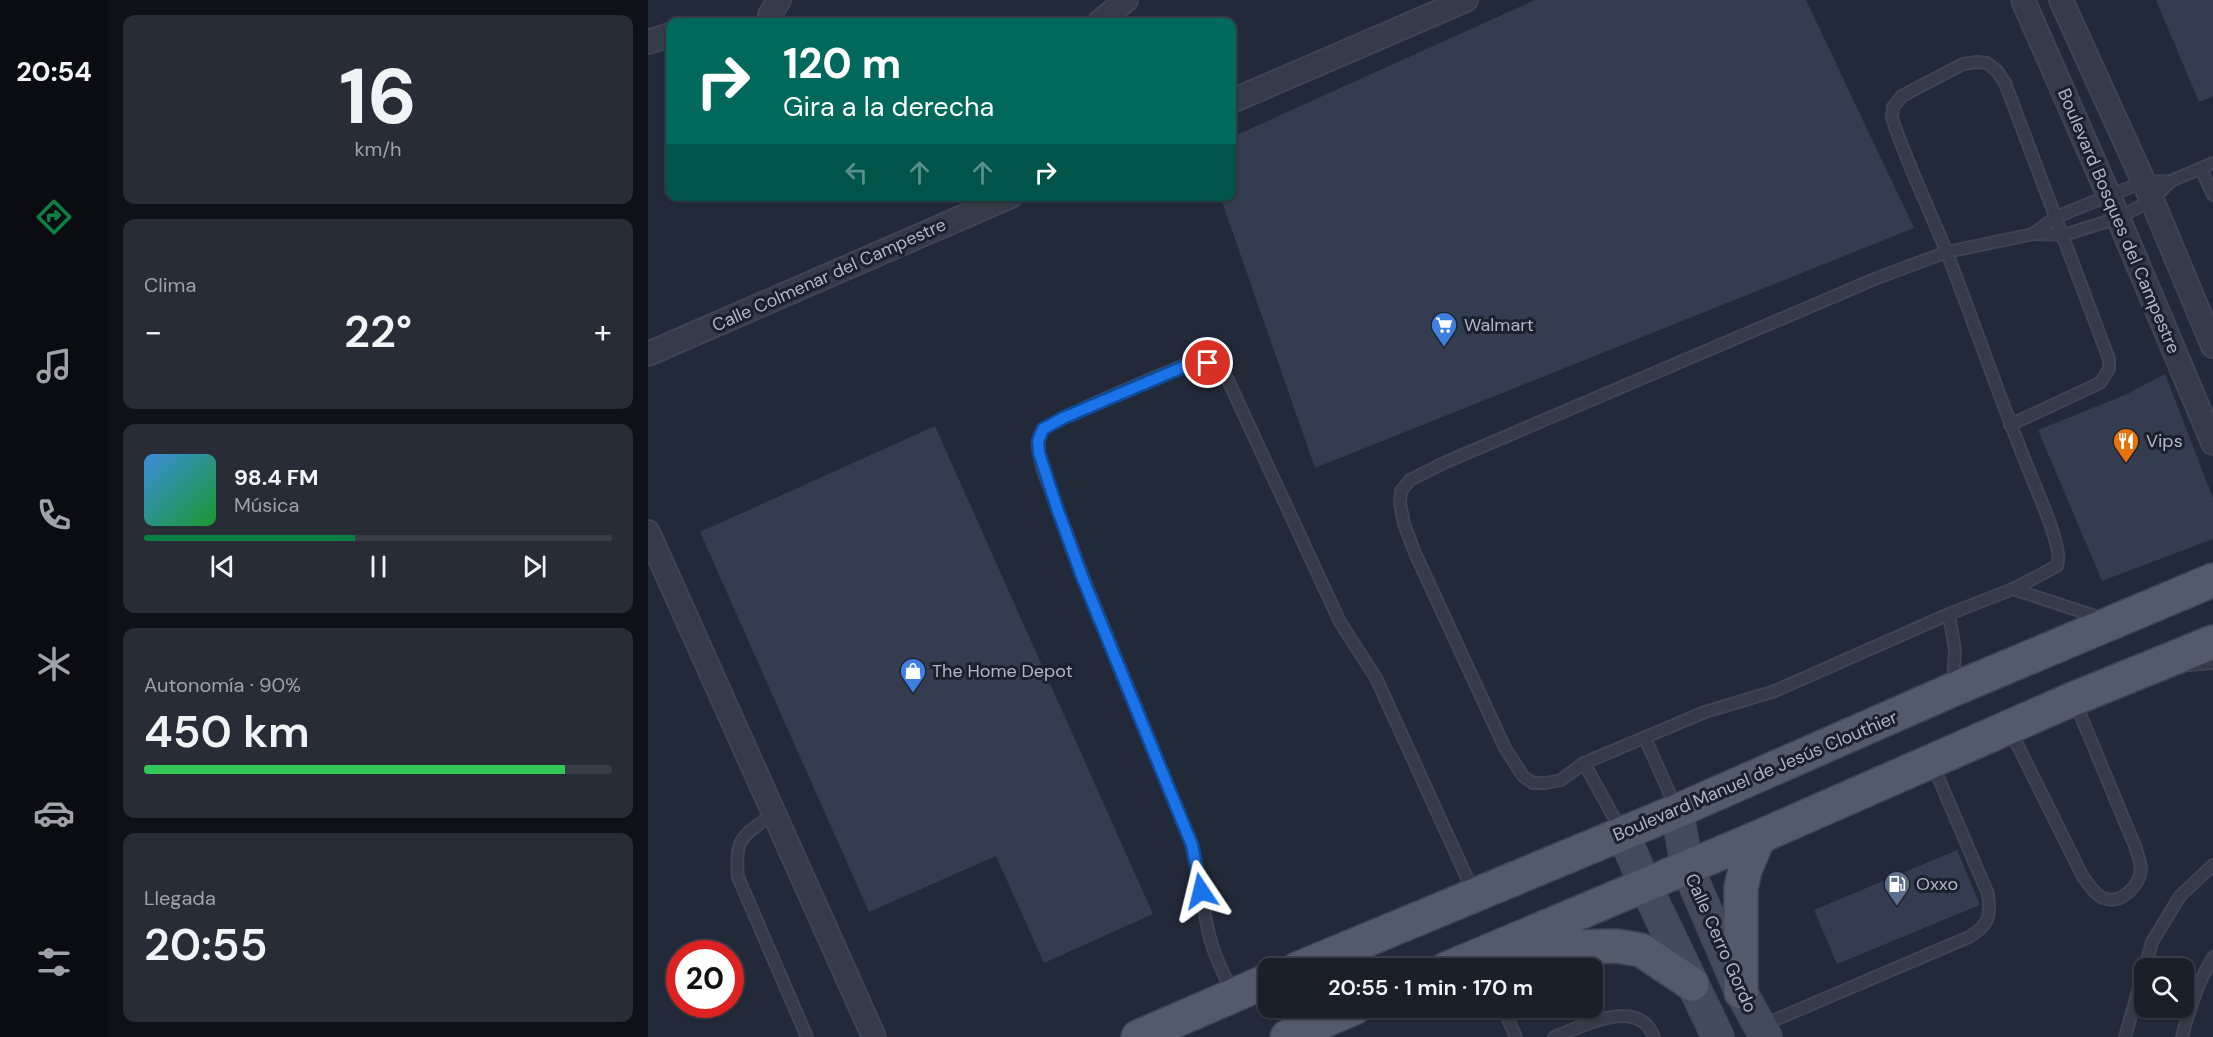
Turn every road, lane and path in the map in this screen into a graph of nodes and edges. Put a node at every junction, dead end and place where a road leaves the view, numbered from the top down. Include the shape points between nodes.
1 (779, 0) edge
2 (1126, 0) edge
3 (1466, 0) edge
4 (2023, 0) edge
5 (2061, 0) edge
6 (770, 18) edge
7 (1105, 18) edge
8 (666, 36) edge
9 (648, 42) edge
10 (1236, 99) edge
11 (2213, 163) edge
12 (2201, 169) junction
13 (2171, 181) junction
14 (2148, 191) junction
15 (2213, 195) edge
16 (2109, 196) junction
17 (1000, 201) edge
18 (2056, 217) junction
19 (2118, 218) junction
20 (2033, 234) junction
21 (2064, 235) junction
22 (1947, 252) junction
23 (2213, 346) edge
24 (648, 354) edge
25 (2010, 425) junction
26 (2213, 443) edge
27 (648, 532) edge
28 (2213, 580) edge
29 (2013, 589) junction
30 (1949, 614) junction
31 (2112, 622) junction
32 (2213, 642) edge
33 (2213, 663) edge
34 (2150, 668) junction
35 (1952, 690) junction
36 (2073, 699) junction
37 (2008, 727) junction
38 (1645, 738) junction
39 (1931, 760) junction
40 (1584, 763) junction
41 (1677, 811) junction
42 (774, 812) junction
43 (1623, 833) junction
44 (1760, 837) junction
45 (2213, 865) edge
46 (1687, 867) junction
47 (1645, 885) junction
48 (1475, 895) junction
49 (1490, 953) junction
50 (2213, 957) edge
51 (1323, 958) edge
52 (1476, 958) edge
53 (1692, 984) junction
54 (1258, 985) edge
55 (1742, 992) junction
56 (1233, 995) junction
57 (1331, 1018) edge
58 (1507, 1018) edge
59 (1763, 1032) edge
60 (807, 1037) edge
61 (874, 1037) edge
62 (1138, 1037) edge
63 (1287, 1037) edge
64 (1516, 1037) edge
65 (1554, 1037) edge
66 (1654, 1037) edge
67 (1718, 1037) edge
68 (2125, 1037) edge
69 (2182, 1037) edge

1 - 6 street
2 - 7 street
3 - 10 street
4 - 16 street, Boulevard Bosques del Campestre
5 - 14 street, Boulevard Bosques del Campestre
8 - 9 street
11 - 12 lane
12 - 13 lane
12 - 15 lane
13 - 14 lane
13 - 14 lane
14 - 16 lane
14 - 19 lane
14 - 23 street, Boulevard Bosques del Campestre
16 - 18 lane
16 - 19 street, Boulevard Bosques del Campestre
17 - 24 street, Calle Colmenar del Campestre
18 - 20 lane
18 - 21 lane
18 - 22 lane via 1998,71 1988,63 1963,64 1902,96 1893,107 1892,118
19 - 21 lane
19 - 26 street, Boulevard Bosques del Campestre
20 - 21 lane
20 - 22 lane
21 - 25 lane via 2109,358 2109,369 2100,383
22 - 25 lane
22 - 40 lane via 1697,353 1446,462 1410,480 1401,490 1404,524 1415,553 1513,763 1533,783 1561,780
25 - 29 lane via 2051,526 2060,561 2052,570
27 - 42 street
28 - 31 main road, Boulevard Manuel de Jesús Clouthier
29 - 30 lane
29 - 31 lane
30 - 35 lane via 1954,650
30 - 38 lane via 1775,691 1705,712
31 - 35 main road, Boulevard Manuel de Jesús Clouthier
32 - 34 main road
33 - 34 lane
34 - 36 main road
35 - 41 main road, Boulevard Manuel de Jesús Clouthier
36 - 37 main road
36 - 37 lane via 2141,867 2139,880 2122,896 2102,898 2083,877
37 - 39 main road
38 - 40 lane
38 - 41 lane
39 - 44 main road
39 - 59 lane via 1988,894 1988,921 1969,937
40 - 43 lane
41 - 43 main road, Boulevard Manuel de Jesús Clouthier
41 - 46 main road, Calle Cerro Gordo
42 - 60 lane via 741,838 736,860 738,877
42 - 61 street
43 - 47 main road
43 - 48 main road, Boulevard Manuel de Jesús Clouthier
44 - 46 main road
44 - 55 main road via 1741,888
45 - 68 lane via 2180,896 2152,942
46 - 47 main road
46 - 55 main road, Calle Cerro Gordo
47 - 49 main road
47 - 53 main road
48 - 51 main road, Boulevard Manuel de Jesús Clouthier
48 - 56 lane via 1376,678 1340,622 1227,378 1220,368 1195,362 1063,418 1043,429 1038,441 1042,468 1083,579 1192,845 1212,945
49 - 52 main road
49 - 53 main road via 1617,946 1641,950
50 - 69 lane
53 - 67 main road
54 - 56 main road
55 - 59 main road, Calle Cerro Gordo
56 - 62 main road
57 - 63 main road
58 - 64 lane
65 - 66 lane via 1610,1016 1624,1016 1642,1020

